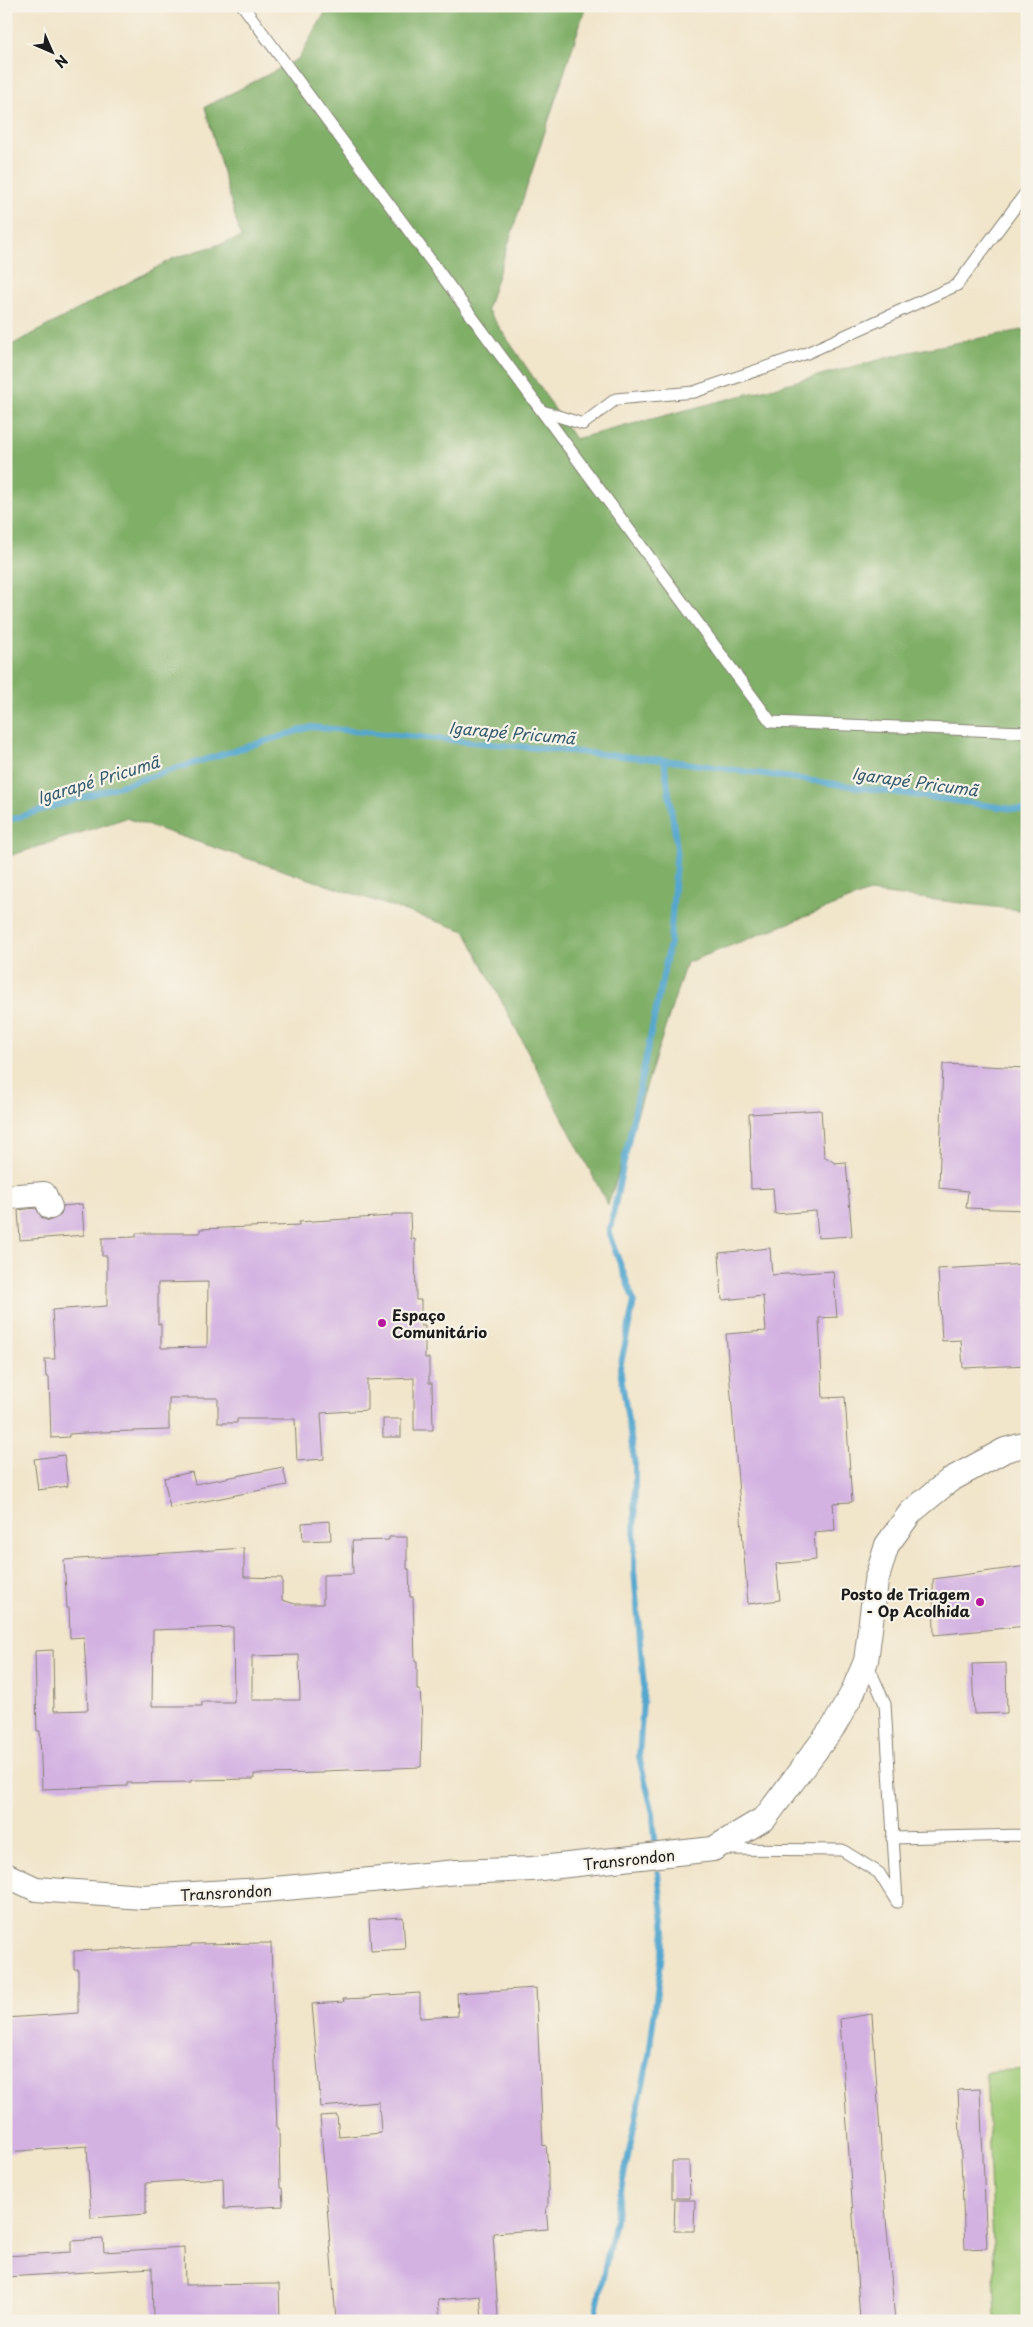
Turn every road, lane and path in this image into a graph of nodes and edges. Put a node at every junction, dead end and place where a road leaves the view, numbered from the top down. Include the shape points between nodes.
1 (243, 6) edge
2 (1027, 191) edge
3 (542, 411) junction
4 (1027, 732) edge
5 (6, 1197) edge
6 (50, 1207) dead end
7 (1027, 1444) edge
8 (866, 1661) junction
9 (1027, 1835) edge
10 (892, 1838) junction
11 (713, 1849) junction
12 (6, 1875) edge

1 - 3 lane
2 - 3 lane via 957,285 816,349 694,392 616,399 583,424
3 - 4 lane via 771,722
5 - 6 street via 44,1194
7 - 8 street, Transrondon via 1005,1450 950,1480 911,1512 887,1546 876,1581
8 - 10 lane via 885,1704
8 - 11 street, Transrondon via 834,1726 765,1818
9 - 10 lane
10 - 11 lane via 897,1902 879,1873 842,1850
11 - 12 street, Transrondon via 532,1869 142,1897 36,1888

